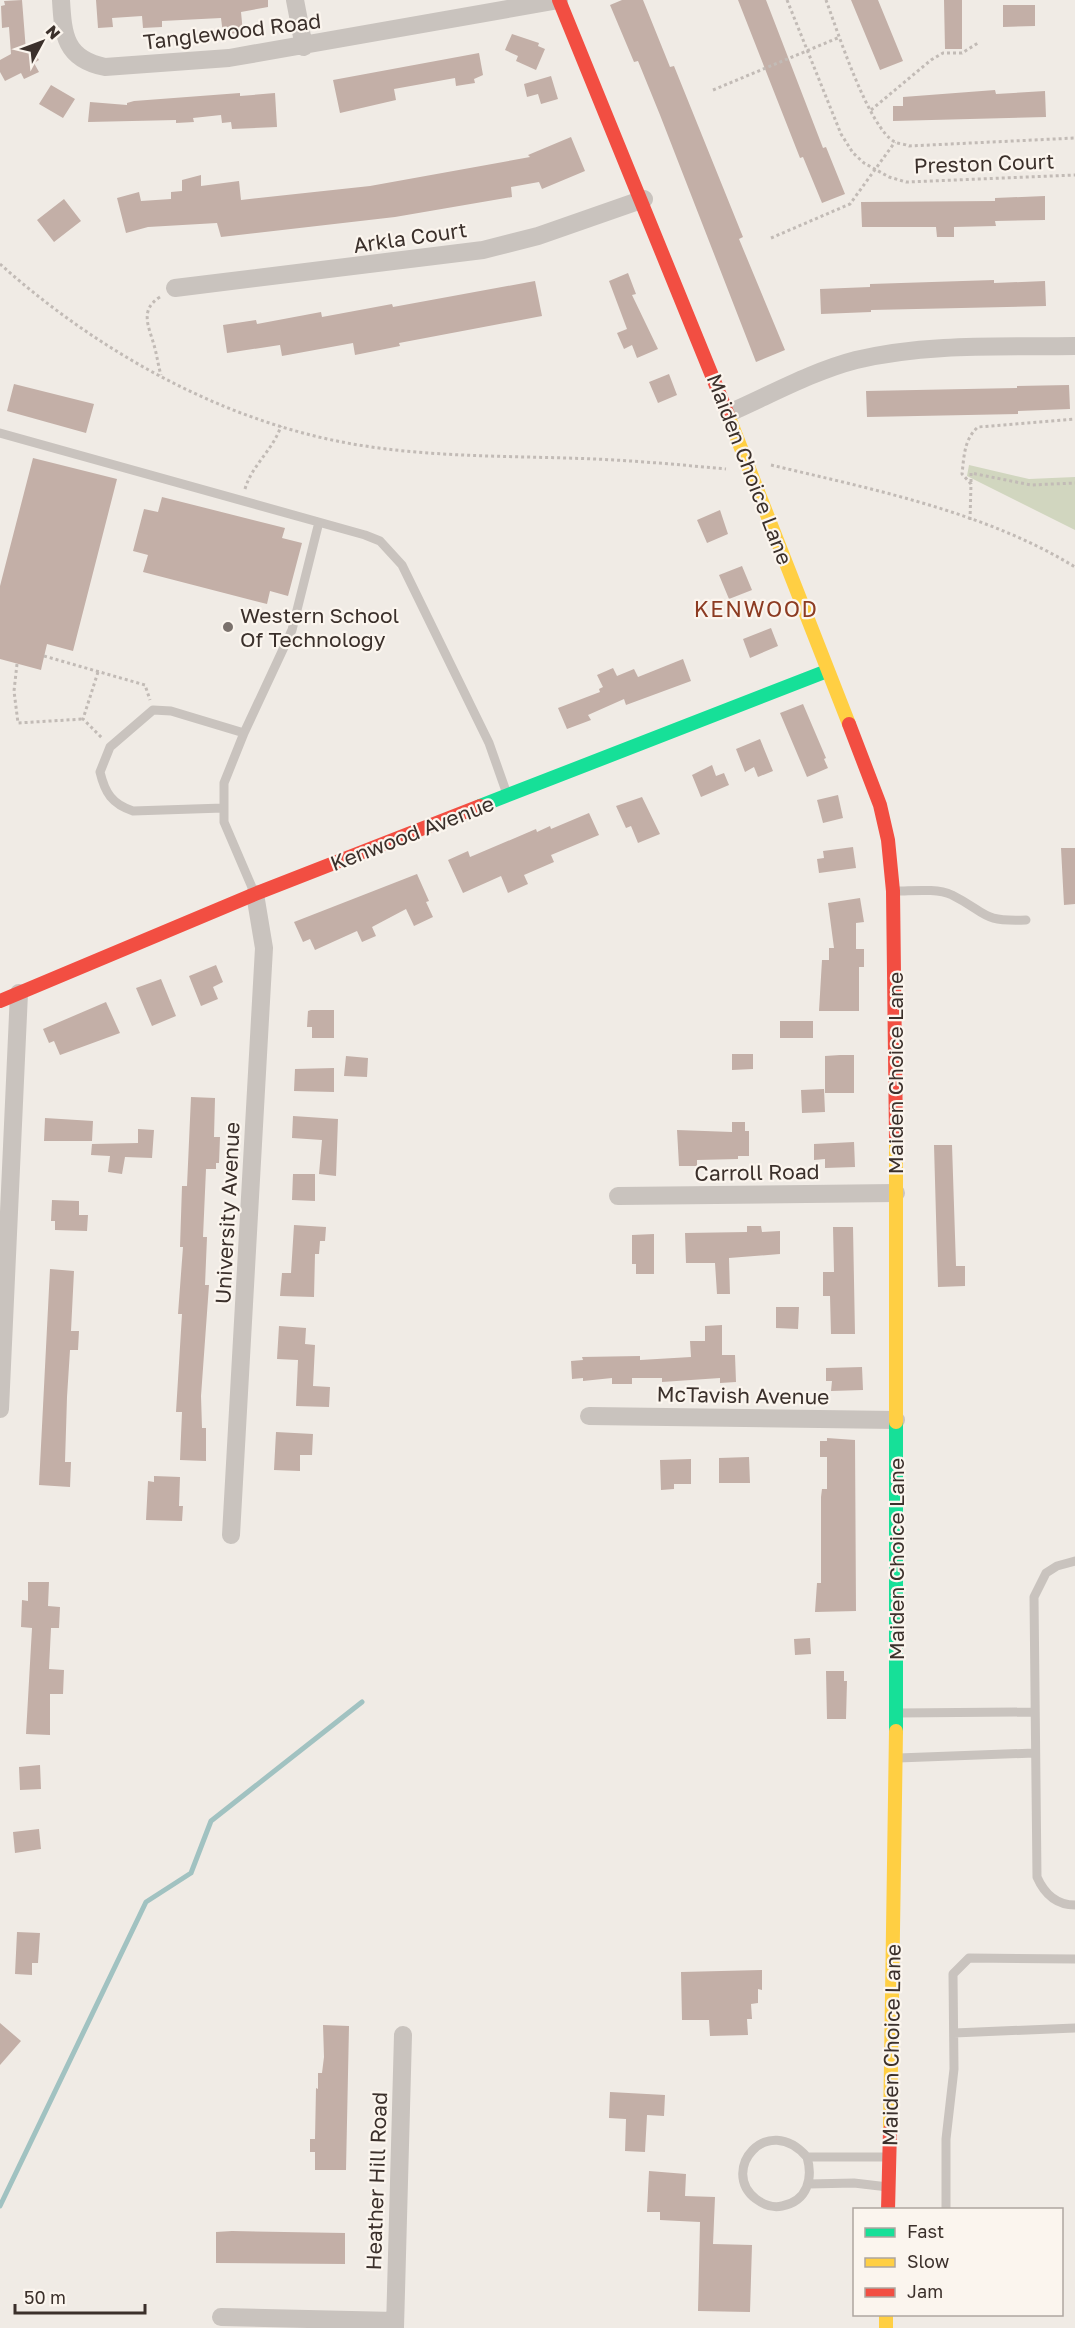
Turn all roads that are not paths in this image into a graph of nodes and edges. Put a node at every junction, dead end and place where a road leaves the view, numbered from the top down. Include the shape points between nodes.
1 (61, 0) edge
2 (295, 0) edge
3 (559, 0) edge
4 (304, 47) junction
5 (644, 199) junction
6 (175, 288) road end
7 (1075, 346) edge
8 (729, 413) junction
9 (0, 433) edge
10 (319, 522) junction
11 (827, 671) junction
12 (244, 733) junction
13 (508, 796) junction
14 (223, 808) junction
15 (893, 891) junction
16 (255, 894) junction
17 (1026, 920) dead end
18 (19, 993) junction
19 (0, 1001) edge
20 (896, 1193) junction
21 (618, 1196) dead end
22 (0, 1409) edge
23 (589, 1416) dead end
24 (896, 1420) junction
25 (231, 1535) dead end
26 (1075, 1561) edge
27 (1034, 1712) junction
28 (896, 1713) junction
29 (1034, 1753) junction
30 (896, 1758) junction
31 (1075, 1905) edge
32 (1075, 1959) edge
33 (1075, 2028) edge
34 (954, 2033) junction
35 (404, 2035) dead end
36 (807, 2157) junction
37 (889, 2157) junction
38 (809, 2184) junction
39 (889, 2187) junction
40 (888, 2208) edge
41 (946, 2208) edge
42 (221, 2317) dead end
43 (395, 2325) edge

1 - 4 street, Tanglewood Road via 68,43 89,64 105,67 229,58
2 - 4 street
3 - 4 street, Tanglewood Road
3 - 5 main road, Maiden Choice Lane
5 - 6 street, Arkla Court via 538,236 483,250
5 - 8 main road, Maiden Choice Lane
7 - 8 street via 891,353 826,370
8 - 11 main road, Maiden Choice Lane
9 - 10 lane
10 - 12 lane via 292,630
10 - 13 lane via 380,541 402,565 489,743
11 - 13 main road, Kenwood Avenue
11 - 15 main road, Maiden Choice Lane via 880,805
12 - 14 lane via 224,783
12 - 14 lane via 171,711 153,710 110,747 100,772 108,795 120,806 147,813
13 - 16 main road, Kenwood Avenue
14 - 16 lane via 229,837
15 - 17 lane via 952,895 991,920
15 - 20 main road, Maiden Choice Lane
16 - 18 main road, Kenwood Avenue
16 - 25 street, University Avenue via 264,948
18 - 19 main road, Kenwood Avenue
18 - 22 street
20 - 21 street, Carroll Road
20 - 24 main road, Maiden Choice Lane
23 - 24 street, McTavish Avenue
24 - 28 main road, Maiden Choice Lane
26 - 27 lane via 1046,1573 1034,1597
27 - 28 lane
27 - 29 lane
28 - 30 main road, Maiden Choice Lane
29 - 30 lane
29 - 31 lane via 1037,1877 1052,1898
30 - 37 main road, Maiden Choice Lane
32 - 34 lane via 969,1958 953,1974
33 - 34 lane
34 - 41 lane via 946,2139
35 - 43 street, Heather Hill Road
36 - 37 lane
36 - 38 lane via 811,2170
36 - 38 lane via 797,2146 770,2139 748,2155 744,2183 762,2204 776,2207 802,2196
37 - 39 main road, Maiden Choice Lane
38 - 39 lane
39 - 40 main road, Maiden Choice Lane
42 - 43 street

